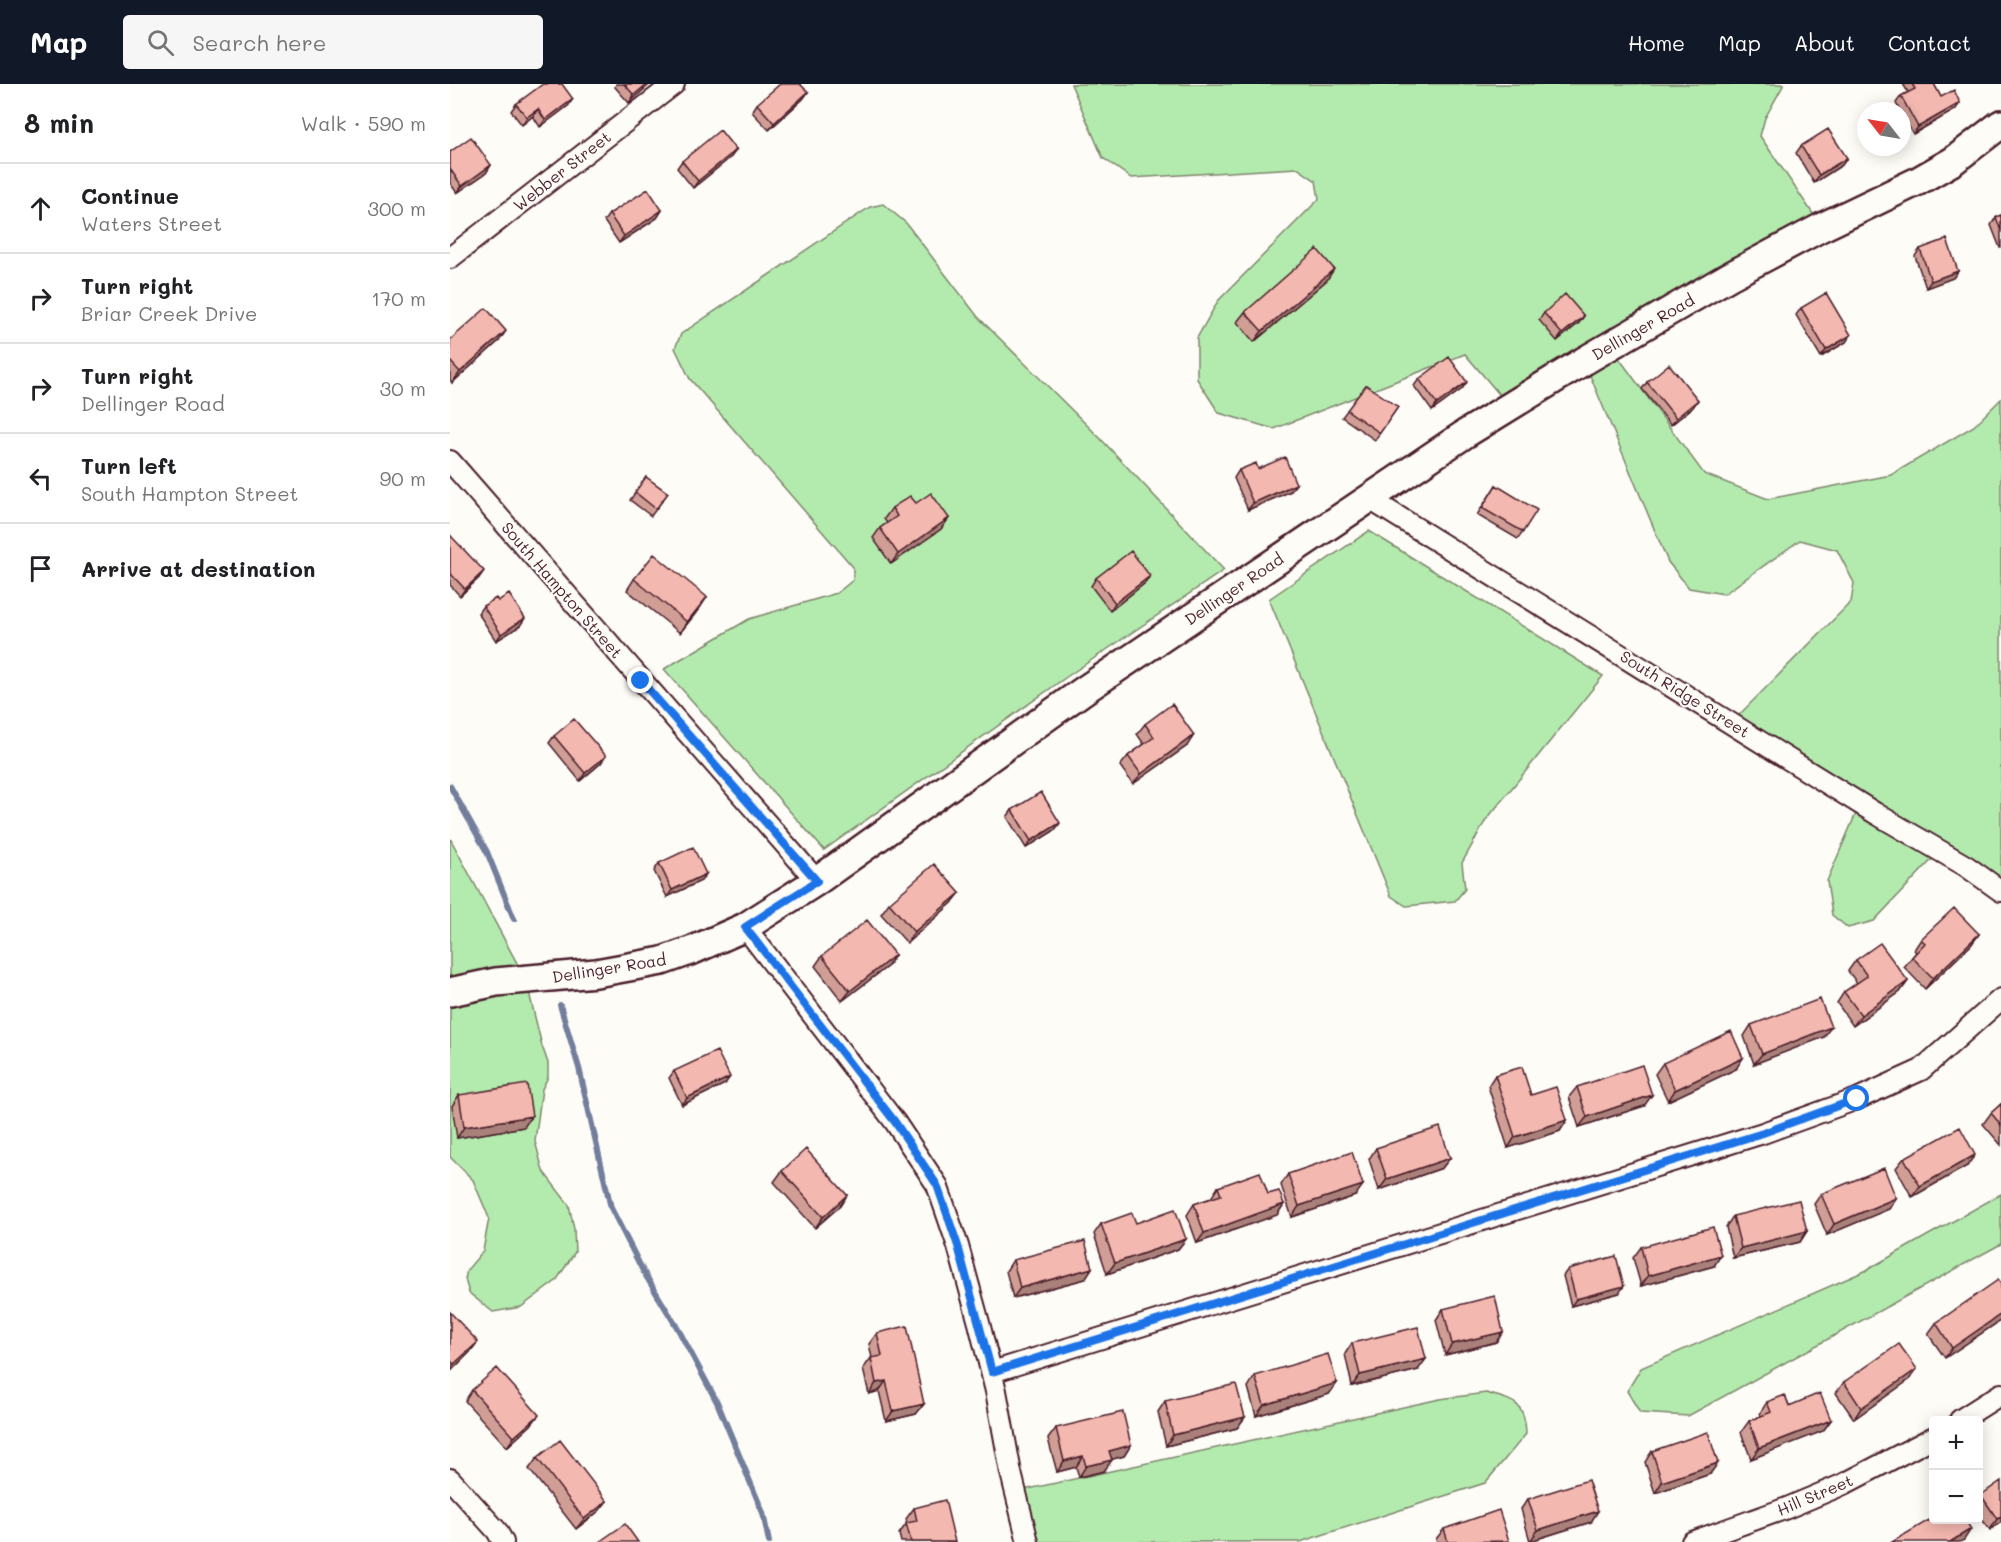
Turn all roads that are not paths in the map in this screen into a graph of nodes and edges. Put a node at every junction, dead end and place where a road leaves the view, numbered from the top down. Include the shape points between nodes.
1 (674, 84) edge
2 (2001, 124) edge
3 (450, 258) edge
4 (450, 461) edge
5 (1368, 498) junction
6 (817, 881) junction
7 (2001, 891) edge
8 (745, 927) junction
9 (450, 992) edge
10 (2001, 999) edge
11 (992, 1372) junction
12 (2001, 1394) edge
13 (1966, 1416) edge
14 (1929, 1440) edge
15 (450, 1479) edge
16 (503, 1542) edge
17 (1028, 1542) edge
18 (1692, 1542) edge

1 - 3 street, Webber Street
2 - 5 street, Dellinger Road via 1953,161 1918,181 1730,276 1584,361
4 - 6 street, South Hampton Street
5 - 6 street, Dellinger Road via 1083,691
5 - 7 street, South Ridge Street
6 - 8 street, Dellinger Road
8 - 9 street, Dellinger Road via 662,961 596,973 496,982
8 - 11 street via 895,1122 937,1185
10 - 11 street via 1921,1070 1857,1099 1763,1133
11 - 17 street
12 - 13 street
14 - 18 street, Hill Street via 1844,1484
15 - 16 street

